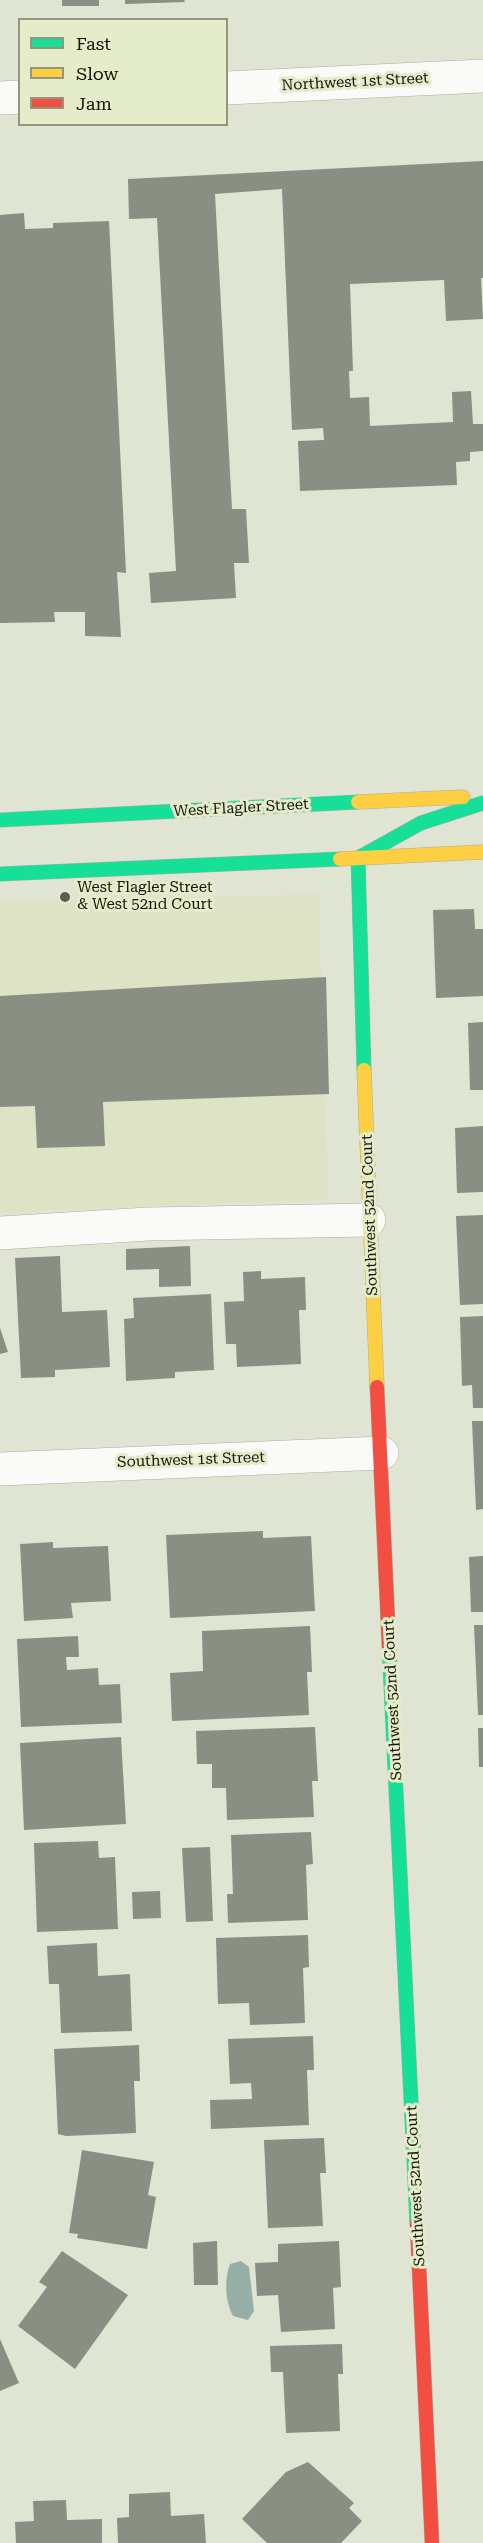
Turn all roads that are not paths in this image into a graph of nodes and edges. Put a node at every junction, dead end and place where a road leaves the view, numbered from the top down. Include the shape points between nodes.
1 (483, 76) edge
2 (228, 88) edge
3 (18, 97) edge
4 (0, 98) edge
5 (483, 797) edge
6 (483, 803) edge
7 (0, 820) edge
8 (483, 852) edge
9 (358, 858) junction
10 (0, 874) edge
11 (369, 1220) junction
12 (0, 1233) edge
13 (382, 1453) junction
14 (0, 1469) edge
15 (432, 2543) edge

1 - 2 street, Northwest 1st Street
3 - 4 street
5 - 7 street, West Flagler Street
6 - 9 street via 421,823
8 - 9 street
9 - 10 street
9 - 11 street, Southwest 52nd Court
11 - 12 street via 148,1224
11 - 13 street, Southwest 52nd Court
13 - 14 street, Southwest 1st Street
13 - 15 street, Southwest 52nd Court

